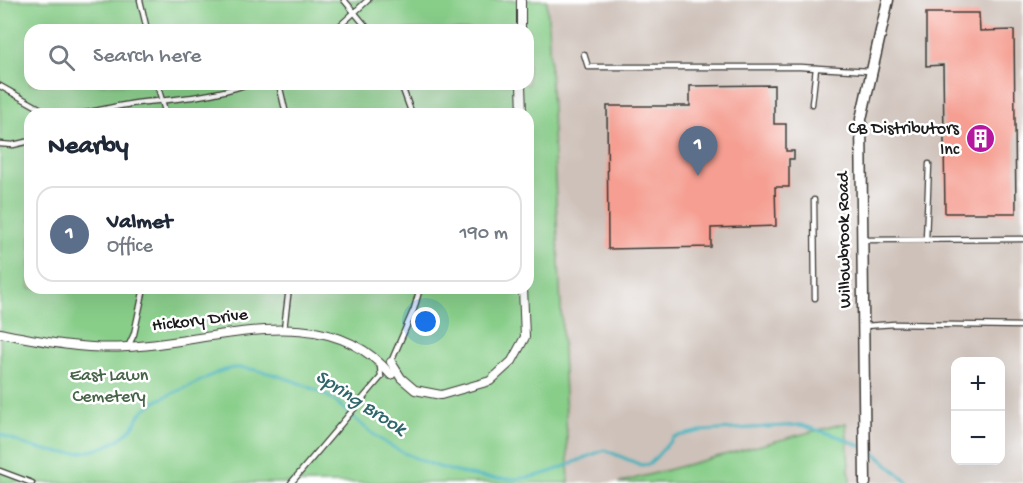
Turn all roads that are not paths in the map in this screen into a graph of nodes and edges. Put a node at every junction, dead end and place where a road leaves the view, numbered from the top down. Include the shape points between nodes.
1 (140, 0) edge
2 (344, 0) edge
3 (368, 0) edge
4 (520, 0) edge
5 (888, 0) edge
6 (355, 12) junction
7 (146, 24) edge
8 (342, 24) edge
9 (364, 24) edge
10 (521, 24) edge
11 (584, 54) dead end
12 (816, 68) junction
13 (870, 71) junction
14 (0, 86) edge
15 (158, 90) edge
16 (227, 90) edge
17 (280, 90) edge
18 (403, 90) edge
19 (521, 90) edge
20 (161, 102) junction
21 (812, 104) dead end
22 (39, 108) edge
23 (120, 108) edge
24 (164, 108) edge
25 (285, 108) edge
26 (410, 108) edge
27 (522, 108) edge
28 (24, 142) edge
29 (0, 144) edge
30 (929, 164) dead end
31 (814, 200) dead end
32 (1023, 239) edge
33 (861, 240) junction
34 (926, 240) junction
35 (143, 294) edge
36 (288, 294) edge
37 (418, 294) edge
38 (523, 294) edge
39 (815, 298) dead end
40 (862, 326) junction
41 (1023, 326) edge
42 (284, 329) junction
43 (0, 333) edge
44 (128, 347) junction
45 (379, 361) junction
46 (391, 362) joint
47 (391, 375) dead end
48 (0, 471) edge
49 (32, 483) edge
50 (291, 483) edge
51 (865, 483) edge

1 - 7 lane
2 - 6 lane
3 - 6 lane
4 - 10 street
5 - 13 street, Willowbrook Road
6 - 8 lane
6 - 9 lane
11 - 12 lane via 588,67
12 - 13 lane
12 - 21 lane
13 - 33 street, Willowbrook Road via 861,118
14 - 22 lane
15 - 20 lane
16 - 20 lane
17 - 25 lane
18 - 26 lane
19 - 27 street
20 - 23 lane
20 - 24 lane
28 - 29 lane
30 - 34 lane
31 - 39 lane
32 - 34 lane
33 - 34 lane
33 - 40 street, Willowbrook Road
35 - 44 lane
36 - 42 lane
37 - 46 lane
38 - 46 street via 525,337 512,361 490,381 441,395 415,390
40 - 41 lane
40 - 51 street, Willowbrook Road
42 - 44 street, Hickory Drive
42 - 45 street, Hickory Drive via 352,345
43 - 44 street, Hickory Drive
45 - 47 street, Hickory Drive
45 - 50 lane via 381,376
48 - 49 lane

